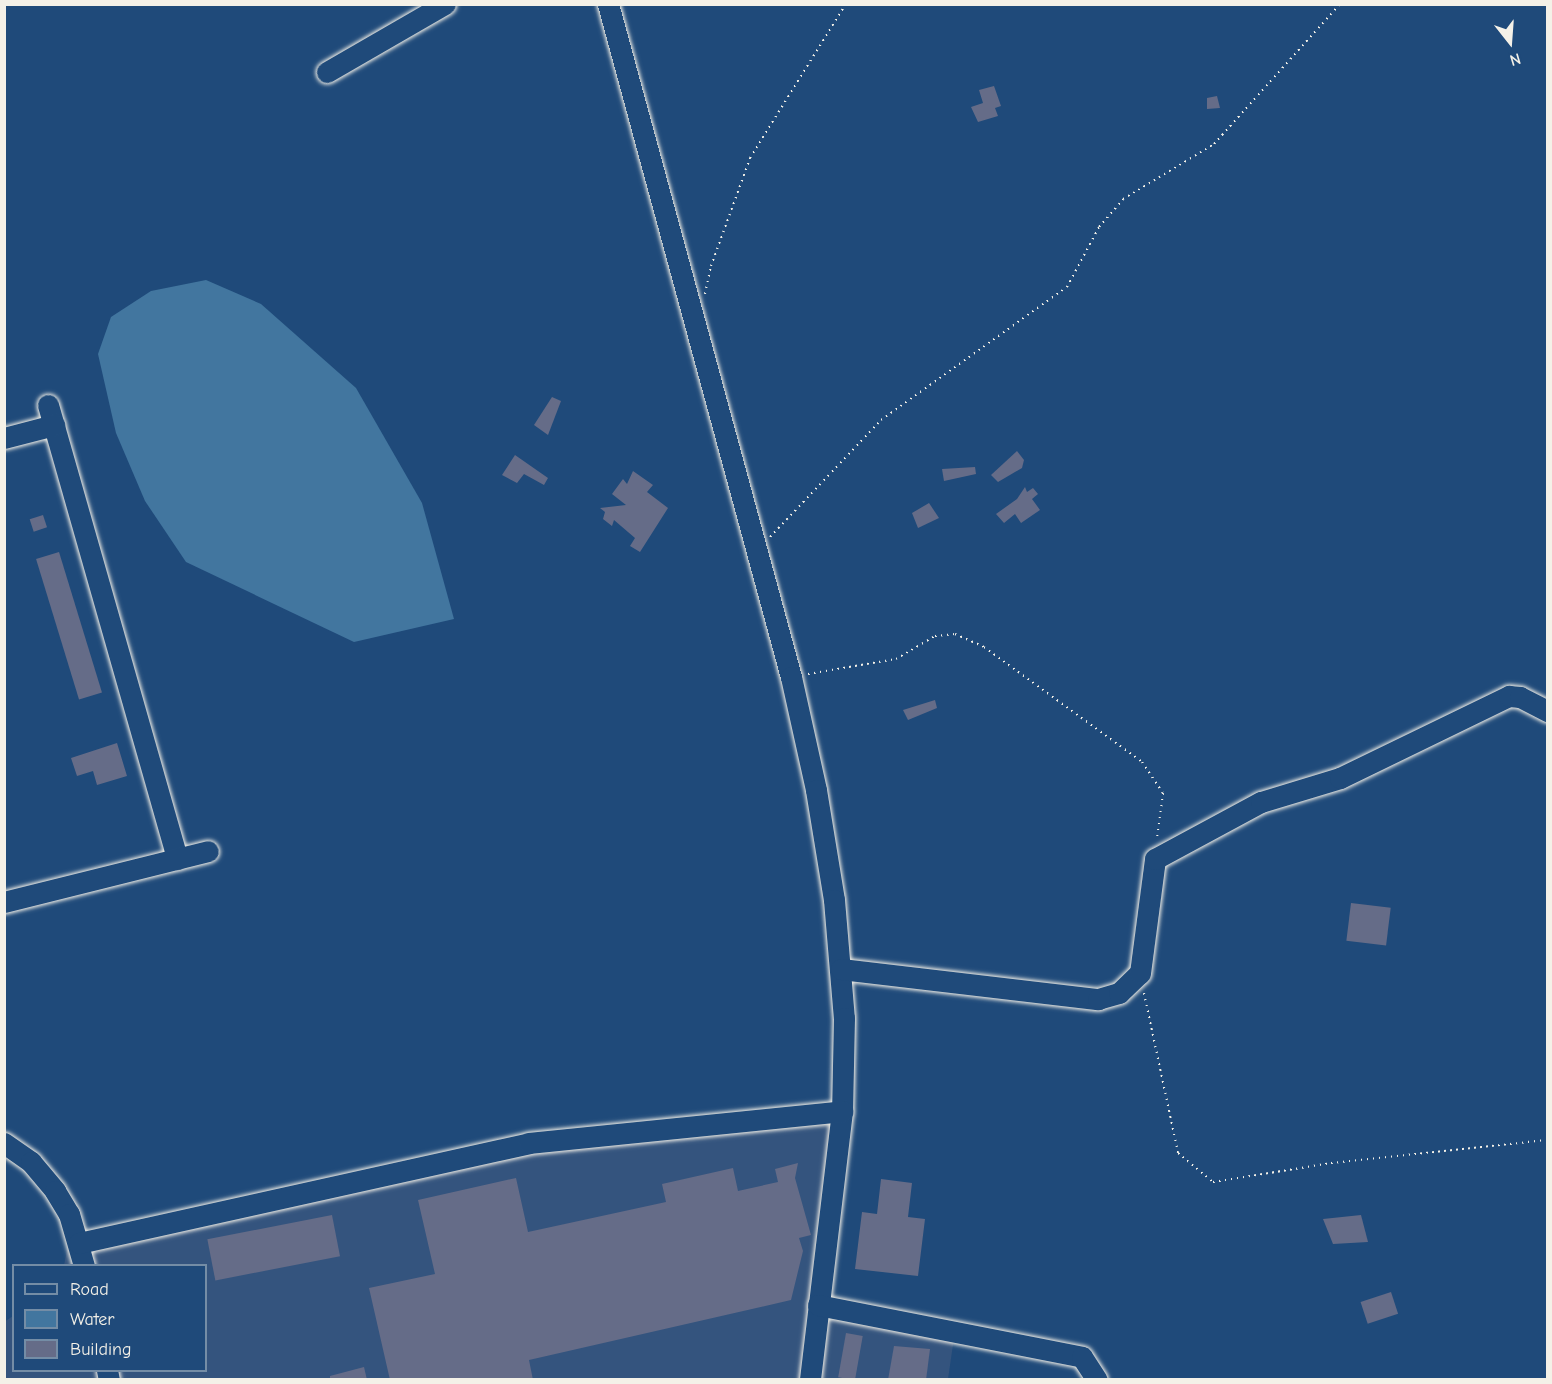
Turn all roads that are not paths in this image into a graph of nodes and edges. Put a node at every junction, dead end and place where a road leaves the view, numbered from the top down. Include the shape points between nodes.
1 (445, 4) edge
2 (608, 4) edge
3 (327, 72) dead end
4 (48, 405) dead end
5 (54, 425) junction
6 (4, 438) edge
7 (1548, 711) edge
8 (208, 851) dead end
9 (177, 859) junction
10 (4, 902) edge
11 (841, 969) junction
12 (842, 1111) junction
13 (4, 1143) edge
14 (79, 1243) junction
15 (84, 1264) edge
16 (818, 1305) junction
17 (810, 1380) edge
18 (1096, 1380) edge

1 - 3 street
2 - 11 street via 791,677 816,790
4 - 5 street
5 - 6 street
5 - 9 street
7 - 11 street via 1520,697 1509,696 1340,778 1261,802 1155,859 1140,973 1119,993 1098,999
8 - 9 street
9 - 10 street
11 - 12 street
12 - 14 street via 529,1143
12 - 16 street
13 - 14 street via 31,1162 55,1191 69,1214
14 - 15 street
16 - 17 street
16 - 18 street via 1082,1356

